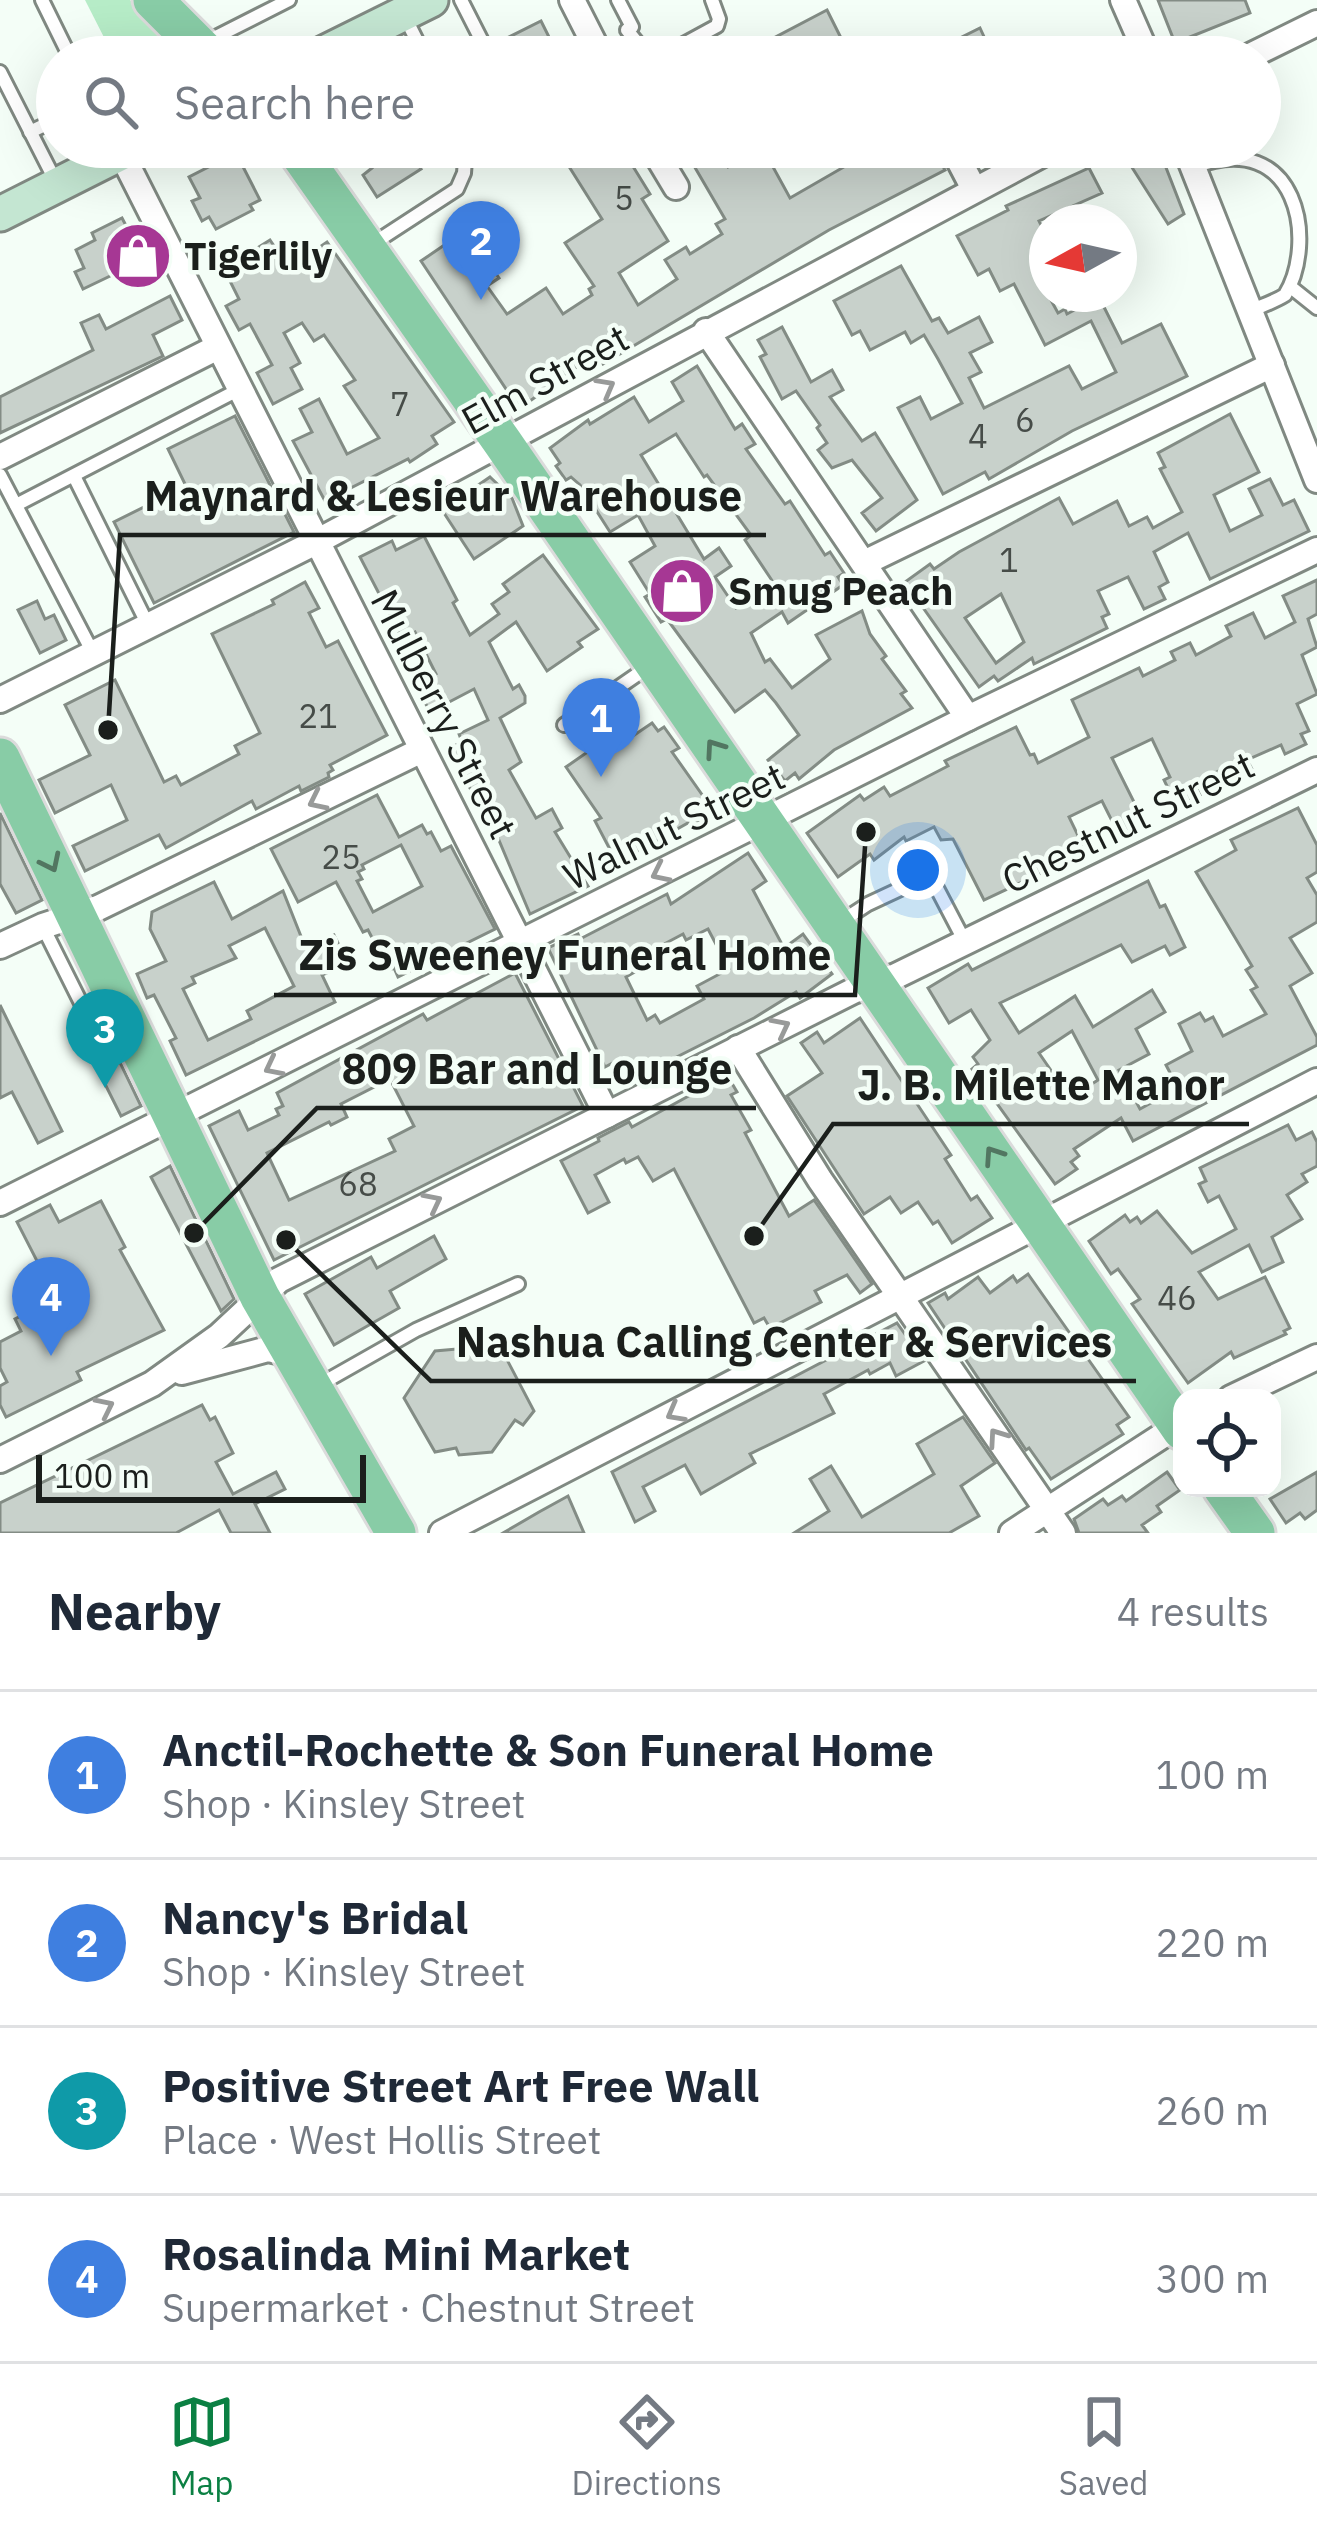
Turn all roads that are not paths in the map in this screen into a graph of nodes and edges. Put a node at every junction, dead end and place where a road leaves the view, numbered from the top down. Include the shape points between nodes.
1 (42, 0) edge
2 (289, 0) edge
3 (461, 0) edge
4 (572, 0) edge
5 (618, 0) edge
6 (712, 0) edge
7 (1123, 0) edge
8 (417, 7) edge
9 (1317, 23) edge
10 (187, 29) edge
11 (60, 36) edge
12 (358, 36) edge
13 (479, 36) edge
14 (590, 36) edge
15 (635, 36) edge
16 (699, 36) edge
17 (1139, 36) edge
18 (1281, 41) edge
19 (0, 72) edge
20 (36, 130) edge
21 (30, 133) junction
22 (36, 144) edge
23 (49, 168) edge
24 (92, 168) edge
25 (135, 168) edge
26 (309, 168) edge
27 (464, 168) edge
28 (665, 168) edge
29 (963, 168) edge
30 (1015, 168) edge
31 (1193, 168) edge
32 (1276, 168) edge
33 (58, 185) junction
34 (676, 187) dead end
35 (974, 189) junction
36 (1310, 204) dead end
37 (0, 214) edge
38 (1315, 243) edge
39 (365, 249) junction
40 (1292, 288) junction
41 (1317, 308) edge
42 (1250, 310) junction
43 (706, 332) junction
44 (218, 347) junction
45 (1272, 365) junction
46 (238, 390) junction
47 (503, 443) junction
48 (0, 457) edge
49 (0, 475) edge
50 (74, 476) junction
51 (1317, 480) edge
52 (16, 506) junction
53 (316, 542) junction
54 (1317, 550) edge
55 (864, 563) junction
56 (148, 626) junction
57 (93, 653) junction
58 (654, 663) junction
59 (0, 700) edge
60 (968, 718) junction
61 (564, 724) dead end
62 (422, 750) junction
63 (0, 758) edge
64 (1317, 770) edge
65 (765, 822) junction
66 (59, 921) junction
67 (836, 926) junction
68 (520, 940) junction
69 (965, 942) junction
70 (0, 946) edge
71 (875, 983) junction
72 (738, 1048) junction
73 (1317, 1081) edge
74 (607, 1115) junction
75 (174, 1117) junction
76 (0, 1203) edge
77 (1040, 1223) junction
78 (518, 1285) dead end
79 (898, 1296) junction
80 (260, 1297) junction
81 (1317, 1357) edge
82 (303, 1371) junction
83 (152, 1384) junction
84 (1250, 1389) edge
85 (1173, 1414) edge
86 (1173, 1431) edge
87 (0, 1460) edge
88 (1229, 1497) edge
89 (1048, 1510) junction
90 (396, 1533) edge
91 (442, 1533) edge
92 (1012, 1533) edge
93 (1064, 1533) edge
94 (1255, 1533) edge

1 - 11 lane
2 - 10 lane
3 - 13 lane
4 - 14 street
5 - 15 lane
6 - 16 lane via 717,26
7 - 17 street
8 - 12 main road
9 - 18 street
19 - 21 lane
20 - 21 lane
21 - 22 lane
23 - 33 lane
24 - 33 main road
25 - 44 street, Mulberry Street
26 - 39 main road
27 - 39 lane via 457,189
28 - 34 street
29 - 35 street
30 - 35 street, Elm Street
31 - 42 street
32 - 36 lane
33 - 37 main road
35 - 43 street, Elm Street
38 - 40 lane
39 - 47 main road
40 - 41 lane
40 - 42 lane
42 - 45 street
47 -> 43 street, Elm Street
43 - 55 street
44 - 46 street, Mulberry Street
44 - 48 street
45 - 51 street
45 - 55 street
46 - 50 lane
46 - 53 street, Mulberry Street
47 - 53 street, Elm Street
47 - 58 main road
49 - 52 lane
50 - 52 lane
50 - 56 lane
52 - 57 lane
53 - 56 street, Elm Street
53 - 62 street, Mulberry Street
54 - 60 street, Walnut Street
55 - 60 street
56 - 57 street, Elm Street
57 - 59 street, Elm Street
58 - 61 lane
65 -> 58 main road
60 - 65 street, Walnut Street
62 -> 66 street
62 - 68 street, Mulberry Street
63 -> 66 main road
64 - 69 street, Chestnut Street
65 - 67 main road
65 -> 68 street, Walnut Street
66 - 70 street
66 - 75 main road via 132,1031
67 - 69 lane via 930,875
67 - 71 main road
68 - 74 street, Mulberry Street
68 -> 75 street, Walnut Street
69 - 71 street, Chestnut Street
72 -> 71 street, Chestnut Street
77 -> 71 main road
72 - 74 street, Chestnut Street
72 - 79 street
73 - 77 street
80 -> 74 street, Chestnut Street via 279,1280
75 - 76 street, Walnut Street
75 - 80 main road
77 - 79 street
77 - 85 main road
78 - 82 lane
89 -> 79 street
79 -> 91 street
80 - 82 main road
80 - 83 street, Chestnut Street
81 - 84 street
82 - 83 street, Chestnut Street via 268,1349
82 - 90 main road
87 -> 83 street, Chestnut Street
86 - 89 street
88 - 94 main road
89 - 92 street
89 - 93 street

